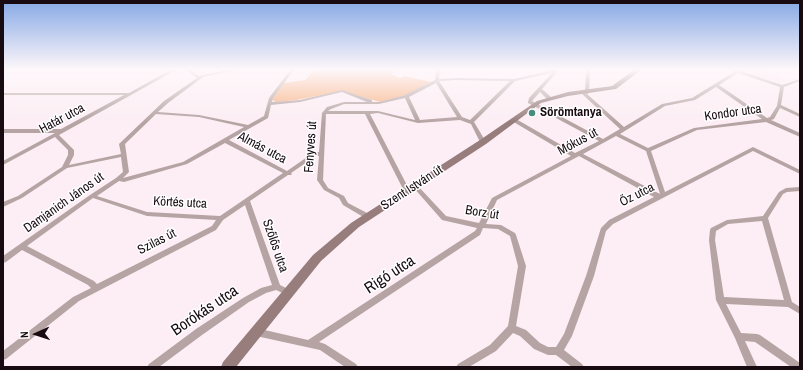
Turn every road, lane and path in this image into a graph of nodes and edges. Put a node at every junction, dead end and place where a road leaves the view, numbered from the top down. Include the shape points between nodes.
1 (143, 87) edge
2 (187, 87) edge
3 (279, 87) edge
4 (425, 87) edge
5 (442, 87) edge
6 (507, 87) edge
7 (586, 87) edge
8 (615, 87) edge
9 (712, 87) edge
10 (719, 87) edge
11 (782, 87) edge
12 (540, 89) joint
13 (585, 93) junction
14 (3, 94) edge
15 (131, 94) junction
16 (408, 96) junction
17 (549, 98) junction
18 (376, 103) junction
19 (269, 104) junction
20 (534, 105) junction
21 (779, 106) junction
22 (368, 112) junction
23 (154, 113) junction
24 (324, 113) junction
25 (800, 116) edge
26 (460, 118) junction
27 (514, 120) junction
28 (768, 120) junction
29 (418, 122) junction
30 (471, 122) junction
31 (249, 127) junction
32 (623, 129) junction
33 (3, 131) edge
34 (64, 131) junction
35 (56, 134) junction
36 (616, 134) junction
37 (800, 135) edge
38 (226, 141) junction
39 (603, 141) junction
40 (483, 142) junction
41 (648, 150) junction
42 (321, 154) junction
43 (123, 155) junction
44 (578, 155) junction
45 (3, 163) edge
46 (65, 167) junction
47 (800, 172) edge
48 (288, 174) junction
49 (118, 179) junction
50 (411, 188) junction
51 (800, 188) edge
52 (92, 196) junction
53 (661, 196) junction
54 (247, 201) junction
55 (3, 205) edge
56 (367, 216) junction
57 (221, 218) junction
58 (765, 218) junction
59 (481, 226) junction
60 (22, 247) junction
61 (3, 260) edge
62 (96, 288) junction
63 (282, 290) junction
64 (720, 300) junction
65 (789, 304) junction
66 (800, 311) edge
67 (512, 328) junction
68 (256, 332) junction
69 (739, 337) junction
70 (312, 343) junction
71 (558, 350) junction
72 (3, 356) edge
73 (152, 367) edge
74 (228, 367) edge
75 (353, 367) edge
76 (461, 367) edge
77 (579, 367) edge
78 (752, 367) edge
79 (798, 367) edge

1 - 15 street, Határ utca
2 - 23 street
3 - 19 street, Damjanich János út
4 - 16 street, Fenyves út
5 - 26 street
6 - 30 street
7 - 13 street
8 - 13 street, Szent István út
9 - 32 street, Mókus út via 693,99 664,105
10 - 28 street
11 - 21 street, Kondor utca
12 - 17 street
12 - 20 street via 531,99 530,102
13 - 17 street, Szent István út
13 - 32 street
14 - 15 street
15 - 34 street, Határ utca
16 - 18 street, Fenyves út
16 - 29 street
17 - 20 street, Szent István út
18 - 19 street via 342,91 300,101
18 - 24 street, Fenyves út via 344,103 329,108
19 - 31 street, Damjanich János út via 266,117
20 - 27 street, Szent István út
20 - 39 street
21 - 25 street
21 - 28 street, Kondor utca
22 - 24 street
22 - 29 street
22 - 50 street, Borz út
23 - 31 street via 199,116
23 - 43 street via 122,144
24 - 42 street, Fenyves út
26 - 29 street
26 - 30 street
27 - 40 street, Szent István út
27 - 44 street
28 - 37 street
28 - 41 street, Kondor utca via 696,129
30 - 40 street
31 - 38 street, Damjanich János út
32 - 36 street, Mókus út
33 - 34 street
34 - 35 street, Határ utca
35 - 45 street, Határ utca
35 - 46 street via 71,150
36 - 39 street, Mókus út
36 - 41 street
38 - 48 street, Almás utca
38 - 49 street, Damjanich János út via 186,163 124,180
39 - 44 street, Mókus út
40 - 50 street, Szent István út
41 - 53 street
42 - 48 street, Szilas út via 316,154
42 - 56 street, Fenyves út via 320,180 326,189 342,197 345,204
43 - 46 street
43 - 49 street via 126,172
44 - 53 street
44 - 59 street, Mókus út via 494,199
46 - 55 street via 20,197
47 - 53 street, Őz utca via 753,149
48 - 54 street, Szilas út
49 - 52 street, Damjanich János út
50 - 56 street, Szent István út
50 - 59 street, Borz út via 444,218
51 - 58 street via 781,193
52 - 57 street, Körtés utca via 147,214
52 - 60 street, Damjanich János út
53 - 71 street, Őz utca via 611,222 603,230 571,328
54 - 57 street, Szilas út
54 - 63 street, Szőlős utca
56 - 63 street, Szent István út via 327,248
57 - 62 street, Szilas út via 214,228
58 - 64 street via 727,222 713,230
58 - 65 street
59 - 67 street, Borz út via 499,226 512,235 522,266
59 - 70 street, Rigó utca via 478,233
60 - 61 street, Damjanich János út
60 - 62 street
62 - 72 street, Szilas út via 61,310
63 - 68 street, Szent István út
63 - 73 street, Borókás utca via 264,290 246,300
64 - 65 street
64 - 69 street
65 - 66 street
67 - 71 street via 523,333 537,346 548,351
67 - 76 street via 493,348
68 - 70 street
68 - 74 street, Szent István út
69 - 78 street
69 - 79 street via 757,338
70 - 75 street
71 - 77 street

